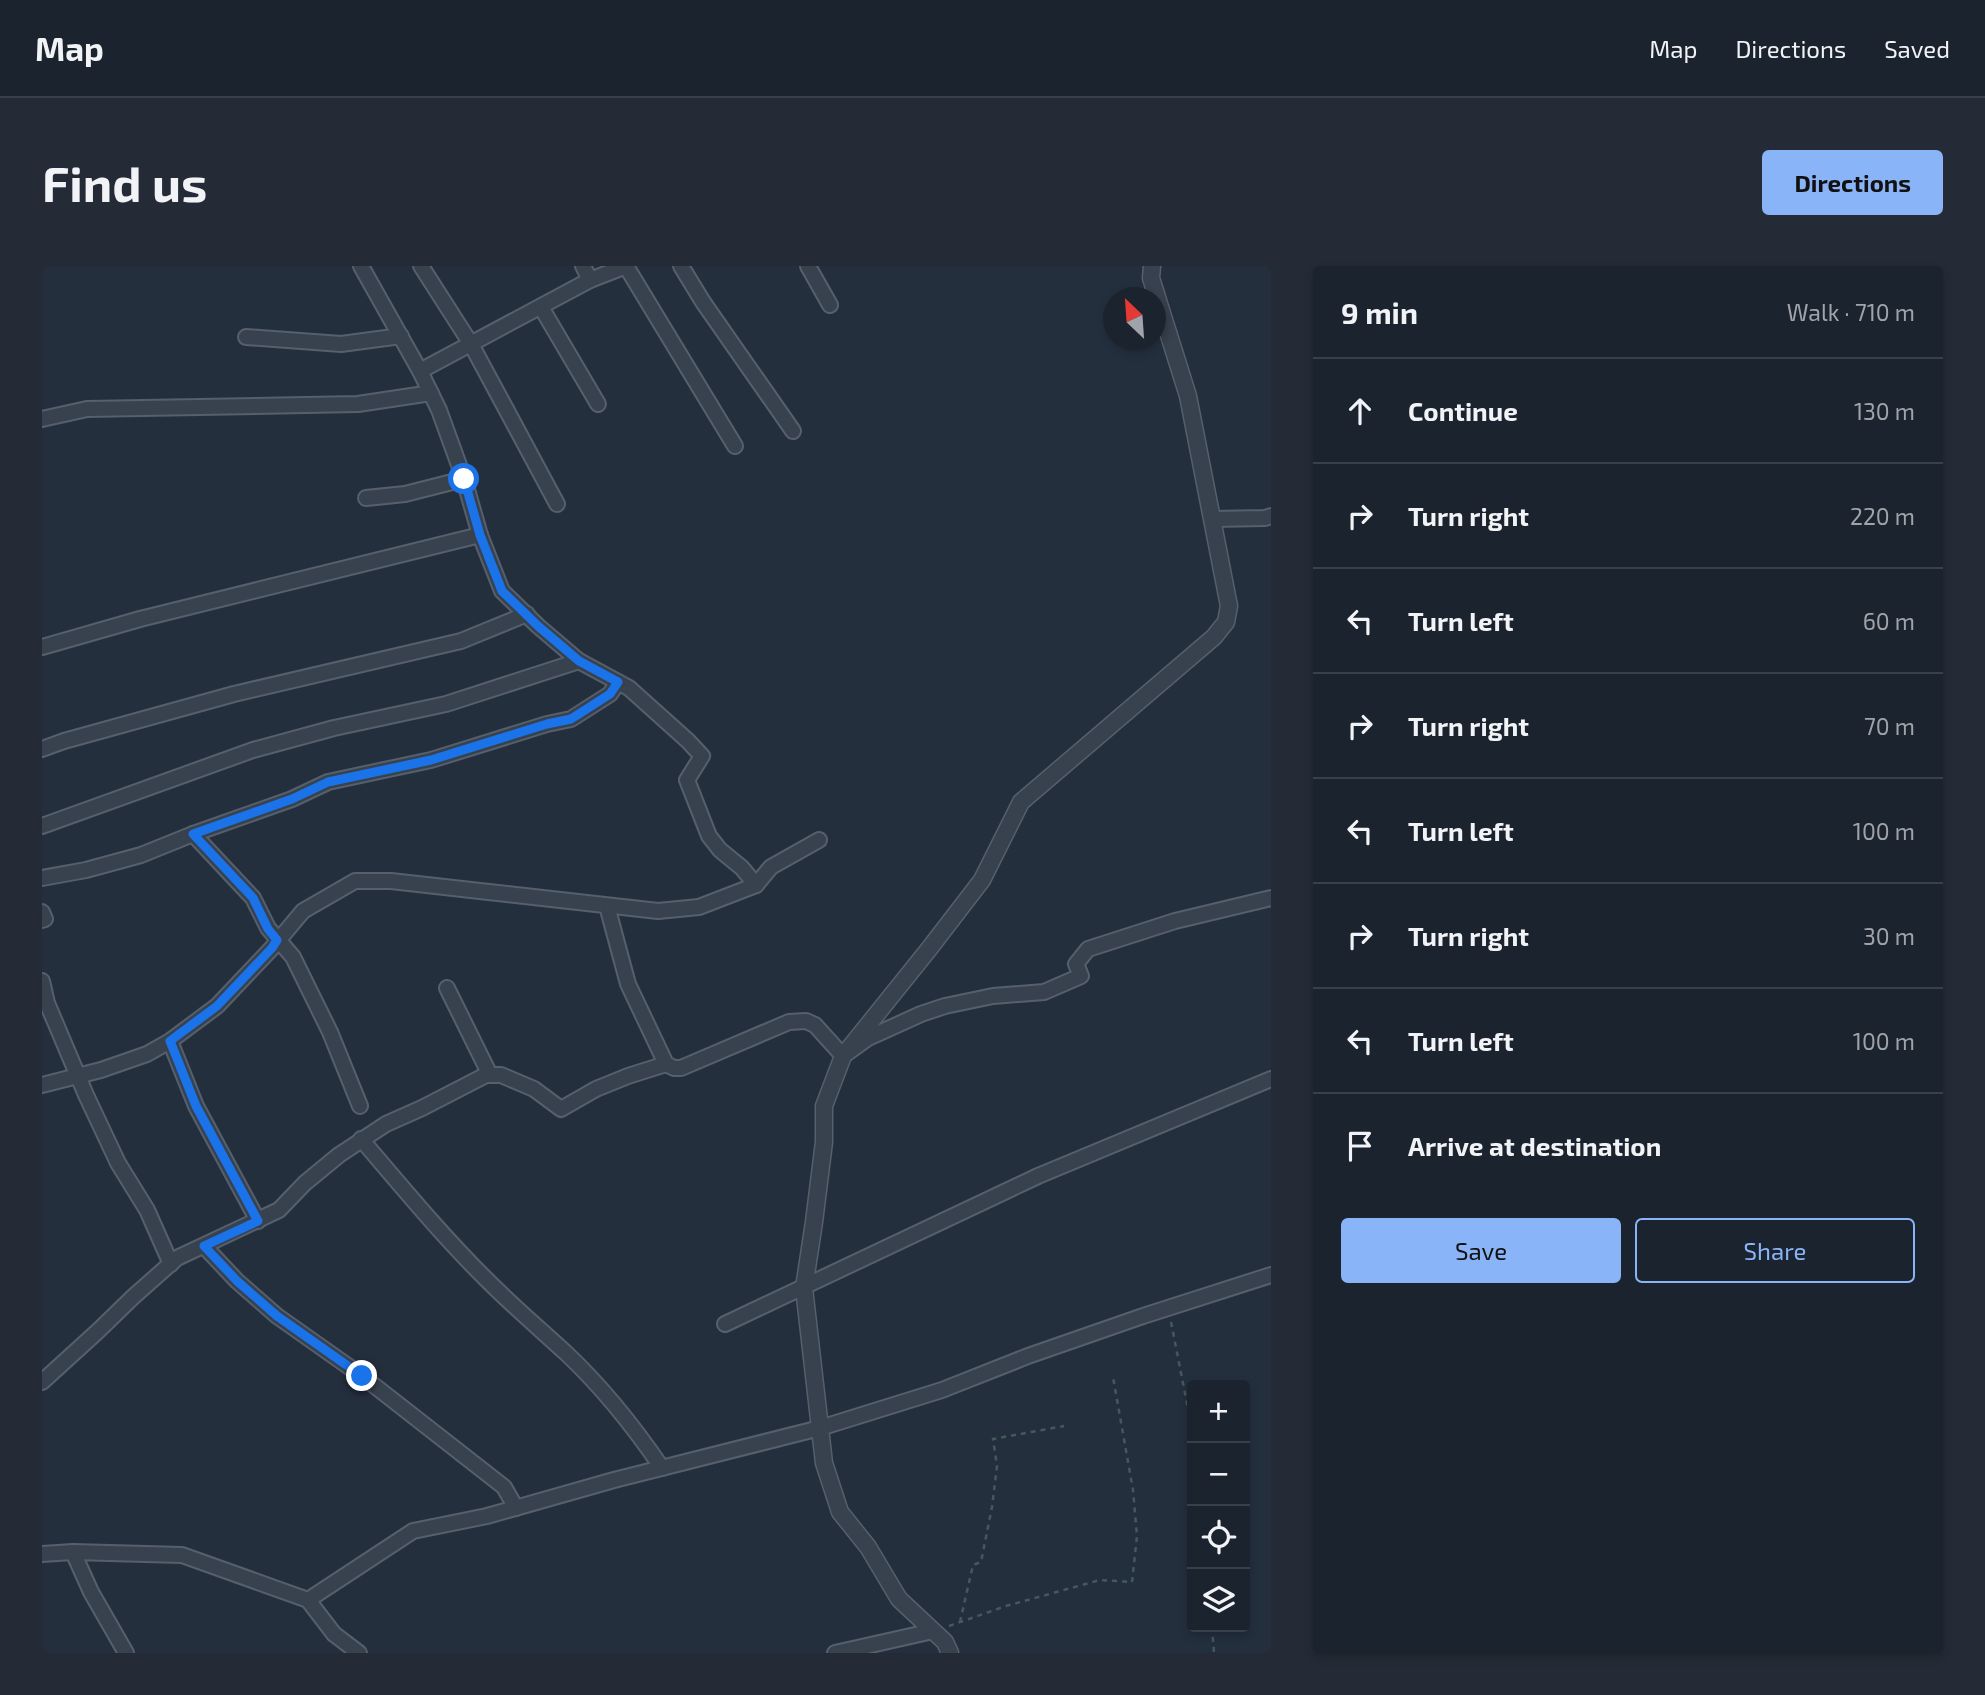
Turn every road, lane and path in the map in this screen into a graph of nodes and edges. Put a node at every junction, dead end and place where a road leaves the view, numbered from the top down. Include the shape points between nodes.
1 (362, 266) edge
2 (421, 266) edge
3 (583, 266) edge
4 (626, 266) edge
5 (681, 266) edge
6 (808, 266) edge
7 (1152, 266) edge
8 (590, 280) junction
9 (830, 305) dead end
10 (541, 307) junction
11 (401, 336) junction
12 (246, 337) dead end
13 (471, 344) junction
14 (420, 371) junction
15 (431, 393) junction
16 (598, 404) dead end
17 (42, 419) edge
18 (793, 431) dead end
19 (735, 446) dead end
20 (464, 479) junction
21 (366, 498) dead end
22 (558, 504) dead end
23 (1271, 516) edge
24 (1212, 519) junction
25 (480, 535) junction
26 (527, 614) junction
27 (42, 648) edge
28 (579, 661) junction
29 (618, 682) junction
30 (42, 750) edge
31 (42, 826) edge
32 (193, 834) junction
33 (819, 840) dead end
34 (42, 878) edge
35 (756, 885) junction
36 (1271, 898) edge
37 (607, 906) junction
38 (42, 912) edge
39 (42, 920) edge
40 (277, 940) junction
41 (42, 981) edge
42 (447, 988) dead end
43 (170, 1041) junction
44 (842, 1056) junction
45 (666, 1064) junction
46 (490, 1075) junction
47 (79, 1076) junction
48 (1271, 1079) edge
49 (42, 1085) edge
50 (359, 1106) dead end
51 (361, 1139) junction
52 (258, 1221) junction
53 (204, 1246) junction
54 (171, 1264) junction
55 (1271, 1275) edge
56 (804, 1288) junction
57 (1168, 1308) junction
58 (725, 1324) dead end
59 (1113, 1377) dead end
60 (42, 1382) edge
61 (1187, 1404) edge
62 (1064, 1426) dead end
63 (820, 1427) junction
64 (662, 1468) junction
65 (516, 1508) junction
66 (73, 1552) junction
67 (42, 1554) edge
68 (308, 1600) junction
69 (960, 1622) junction
70 (933, 1631) junction
71 (1212, 1632) edge
72 (126, 1653) edge
73 (359, 1653) edge
74 (835, 1653) edge
75 (950, 1653) edge
76 (1214, 1653) edge

1 - 11 street
2 - 13 street
3 - 8 street
4 - 8 street
4 - 19 street
5 - 18 street
6 - 9 street
7 - 24 street via 1150,278 1188,396
8 - 10 street
10 - 13 street
10 - 16 street
11 - 12 street via 341,344
11 - 14 street
13 - 14 street
13 - 22 street
14 - 15 street
15 - 17 street via 358,404 87,409
15 - 20 street
20 - 21 street
20 - 25 street
23 - 24 street
24 - 44 street via 1229,606 1226,622 1021,802 982,880
25 - 26 street via 502,591
25 - 27 street via 140,619
26 - 28 street
26 - 30 street via 461,642 234,694
28 - 29 street
28 - 31 street via 446,704 253,750
29 - 32 street via 610,694 571,719 431,760 328,782
29 - 35 street via 702,756 687,780 709,836
32 - 34 street via 141,855
32 - 40 street via 253,898
33 - 35 street via 771,867
35 - 37 street via 699,908 658,911
36 - 44 street via 1175,921 1088,949 1076,964 1081,976 1044,992 993,996 921,1014 868,1038
37 - 40 street via 391,881 355,881 303,911
37 - 45 street via 628,984
38 - 39 street
40 - 43 street via 217,1006
40 - 50 street via 293,957 313,995
41 - 47 street
42 - 46 street
43 - 47 street via 147,1054
43 - 52 street via 196,1106
44 - 45 street via 806,1021 789,1022 681,1068
44 - 56 street via 824,1106 824,1142
45 - 46 street via 607,1085 561,1110 534,1089
46 - 51 street
47 - 49 street
47 - 54 street
48 - 56 street via 1038,1176
51 - 52 street via 279,1210
51 - 64 street via 440,1232 604,1392
52 - 53 street
53 - 54 street
53 - 65 street via 277,1316 504,1487
54 - 60 street
55 - 57 street
56 - 58 street
56 - 63 street
57 - 61 path
57 - 63 street via 942,1390
59 - 69 path via 1133,1490 1137,1536 1132,1582 1100,1580
62 - 69 path via 993,1439 998,1466 992,1507 981,1562 973,1565
63 - 64 street
63 - 70 street via 824,1463 840,1511 899,1599
64 - 65 street
65 - 68 street via 413,1531
66 - 67 street
66 - 68 street via 182,1555
66 - 72 street
68 - 73 street via 334,1634
69 - 70 path
70 - 74 street
70 - 75 street
71 - 76 path

